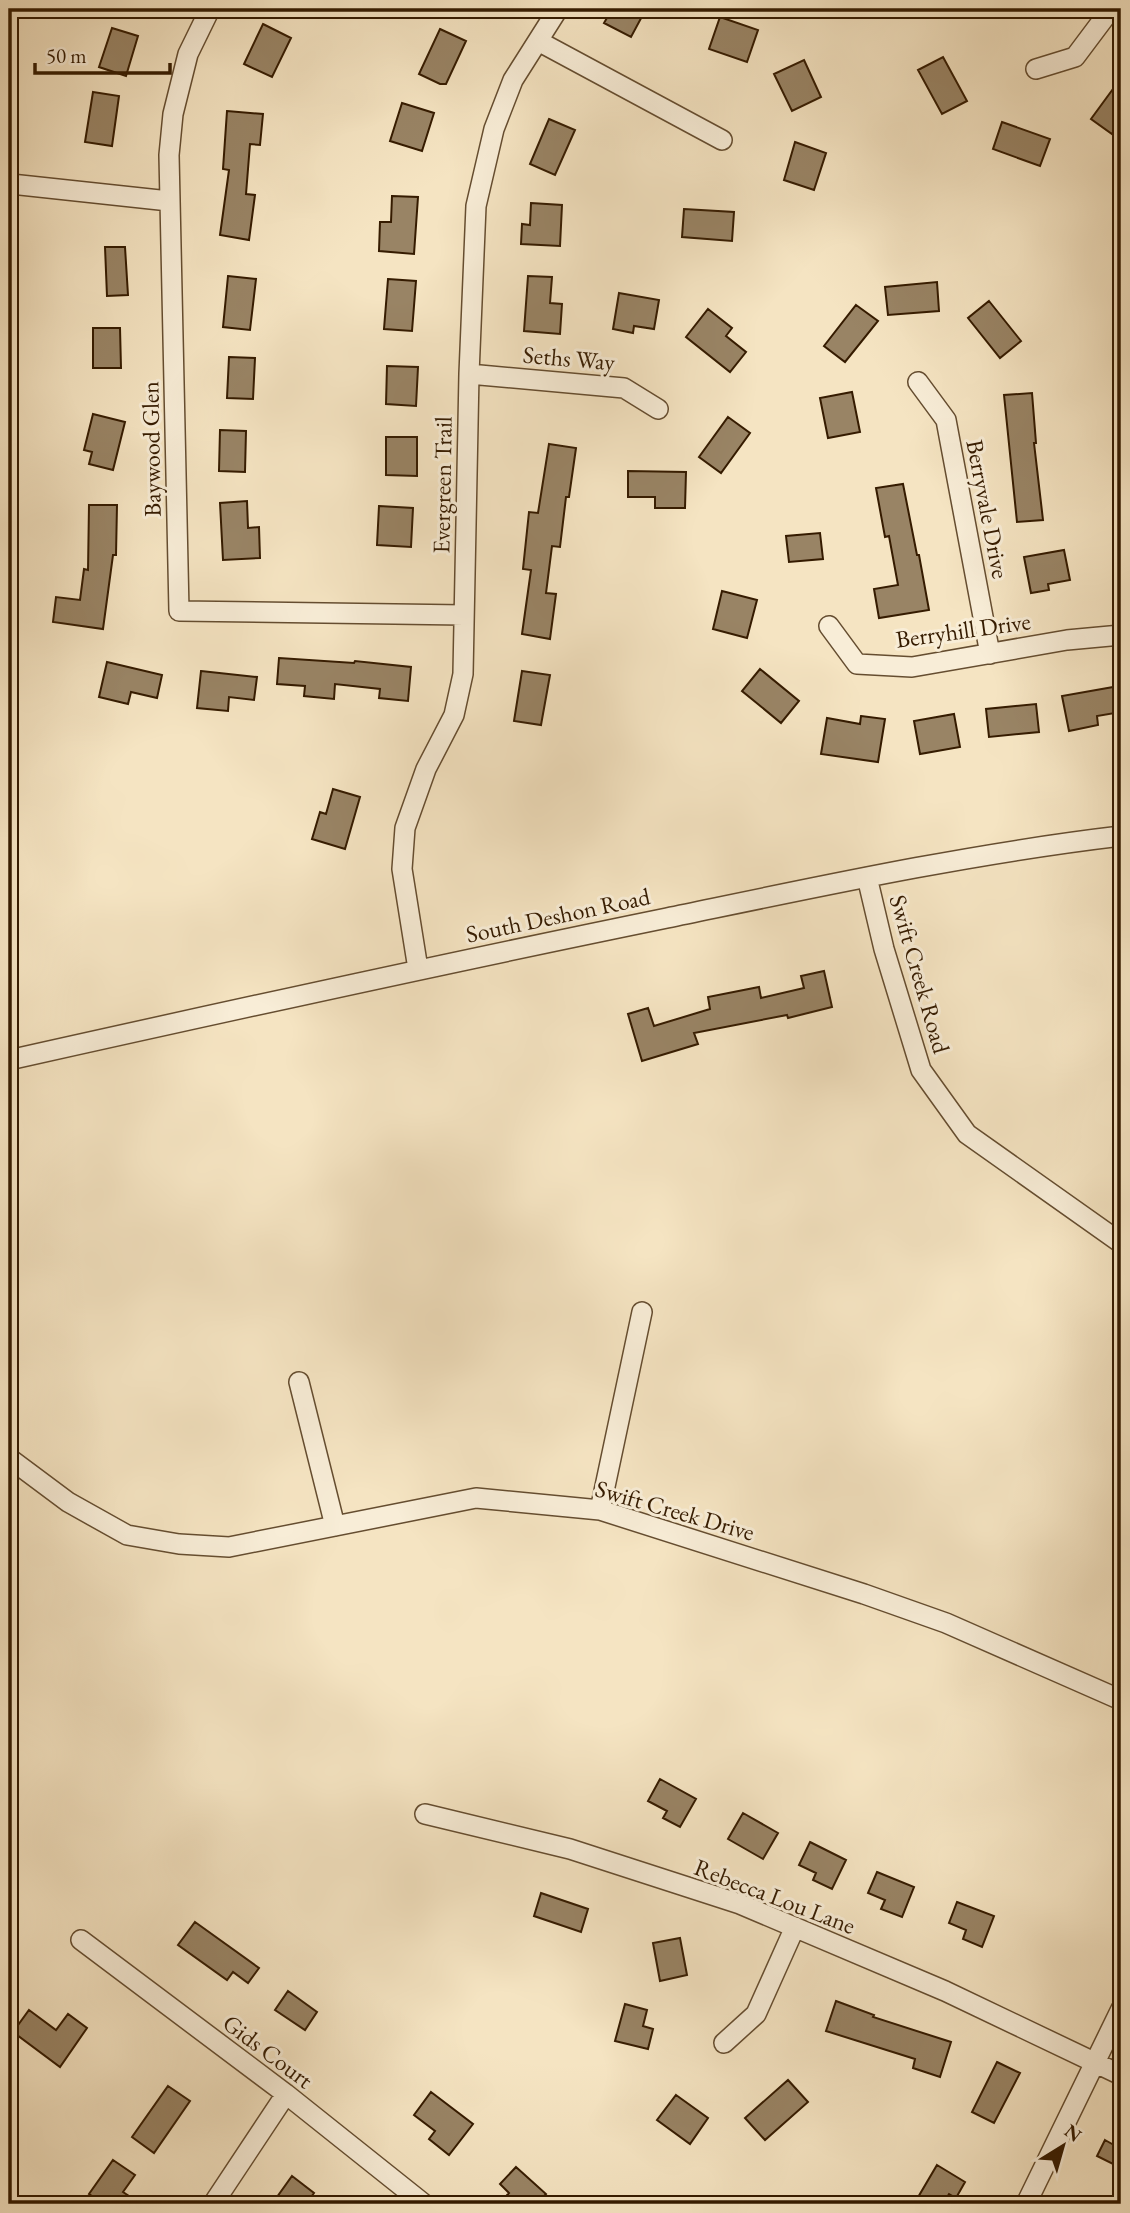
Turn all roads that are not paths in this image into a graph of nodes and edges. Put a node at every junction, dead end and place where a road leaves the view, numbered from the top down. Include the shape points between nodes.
1 (211, 9) edge
2 (558, 9) edge
3 (1111, 9) edge
4 (538, 41) junction
5 (1036, 69) dead end
6 (722, 140) dead end
7 (11, 184) dead end
8 (169, 201) junction
9 (469, 374) junction
10 (918, 382) dead end
11 (659, 409) dead end
12 (464, 615) junction
13 (829, 626) dead end
14 (1121, 635) edge
15 (990, 654) junction
16 (1121, 836) edge
17 (867, 877) junction
18 (418, 969) junction
19 (9, 1060) edge
20 (1121, 1243) edge
21 (642, 1312) dead end
22 (299, 1382) dead end
23 (9, 1458) edge
24 (600, 1510) junction
25 (335, 1526) junction
26 (1121, 1700) edge
27 (425, 1814) dead end
28 (795, 1927) junction
29 (80, 1940) dead end
30 (1121, 2010) edge
31 (724, 2043) dead end
32 (1094, 2062) junction
33 (1121, 2075) edge
34 (286, 2094) junction
35 (213, 2204) edge
36 (424, 2204) edge
37 (1026, 2204) edge

1 - 8 street, Baywood Glen via 188,54 173,114
2 - 4 street, Evergreen Trail
3 - 5 street via 1075,57
4 - 6 street
4 - 9 street, Evergreen Trail via 513,80 494,129 476,206
7 - 8 street
8 - 12 street, Baywood Glen via 179,611
9 - 11 street, Seths Way via 624,388
9 - 12 street, Evergreen Trail
10 - 15 street, Berryvale Drive via 946,420
12 - 18 street, Evergreen Trail via 463,674 454,715 426,769 405,828 402,869
13 - 15 street, Berryhill Drive via 857,664 912,667
14 - 15 street, Berryhill Drive
16 - 17 street, South Deshon Road
17 - 18 street, South Deshon Road
17 - 20 street, Swift Creek Road via 922,1070 967,1133
18 - 19 street, South Deshon Road
21 - 24 street
22 - 25 street
23 - 25 street, Swift Creek Drive via 68,1502 127,1535 229,1547
24 - 25 street, Swift Creek Drive via 476,1498
24 - 26 street, Swift Creek Drive via 946,1623
27 - 28 street, Rebecca Lou Lane via 570,1849 740,1904
28 - 31 street via 755,2014
28 - 32 street, Rebecca Lou Lane
29 - 34 street, Gids Court
30 - 32 street
32 - 33 street, Rebecca Lou Lane
32 - 37 street
34 - 35 street
34 - 36 street, Gids Court

